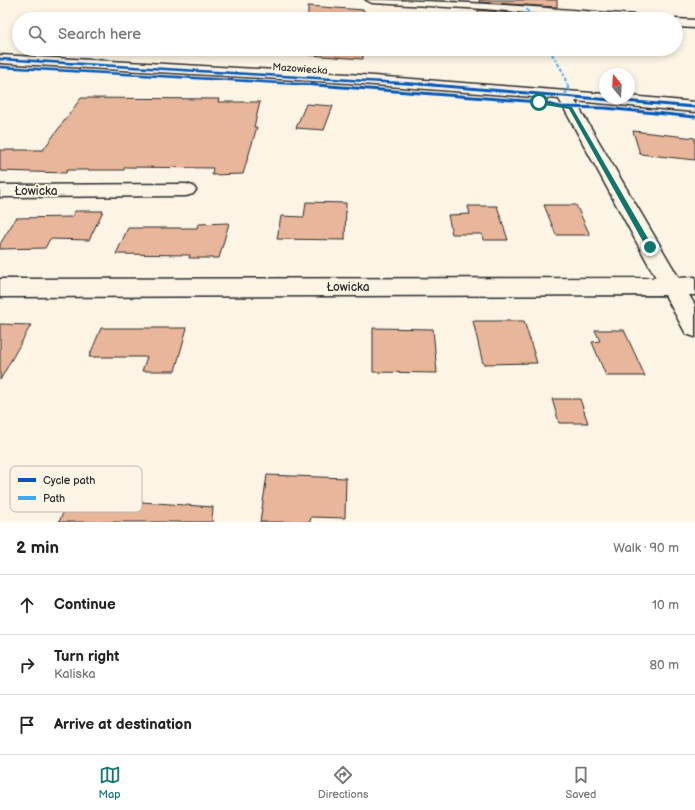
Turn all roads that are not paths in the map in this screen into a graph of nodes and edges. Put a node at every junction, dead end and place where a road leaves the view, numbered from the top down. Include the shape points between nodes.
1 (372, 0) edge
2 (553, 12) edge
3 (683, 23) edge
4 (695, 24) edge
5 (0, 59) edge
6 (564, 95) junction
7 (695, 107) edge
8 (186, 190) dead end
9 (2, 193) edge
10 (672, 286) junction
11 (695, 286) edge
12 (0, 288) edge
13 (695, 327) edge

1 - 2 street
3 - 4 street
5 - 6 street, Mazowiecka via 208,70
6 - 7 street, Mazowiecka
6 - 10 street
8 - 9 street, Łowicka
10 - 11 street, Łowicka
10 - 12 street, Łowicka
10 - 13 street

